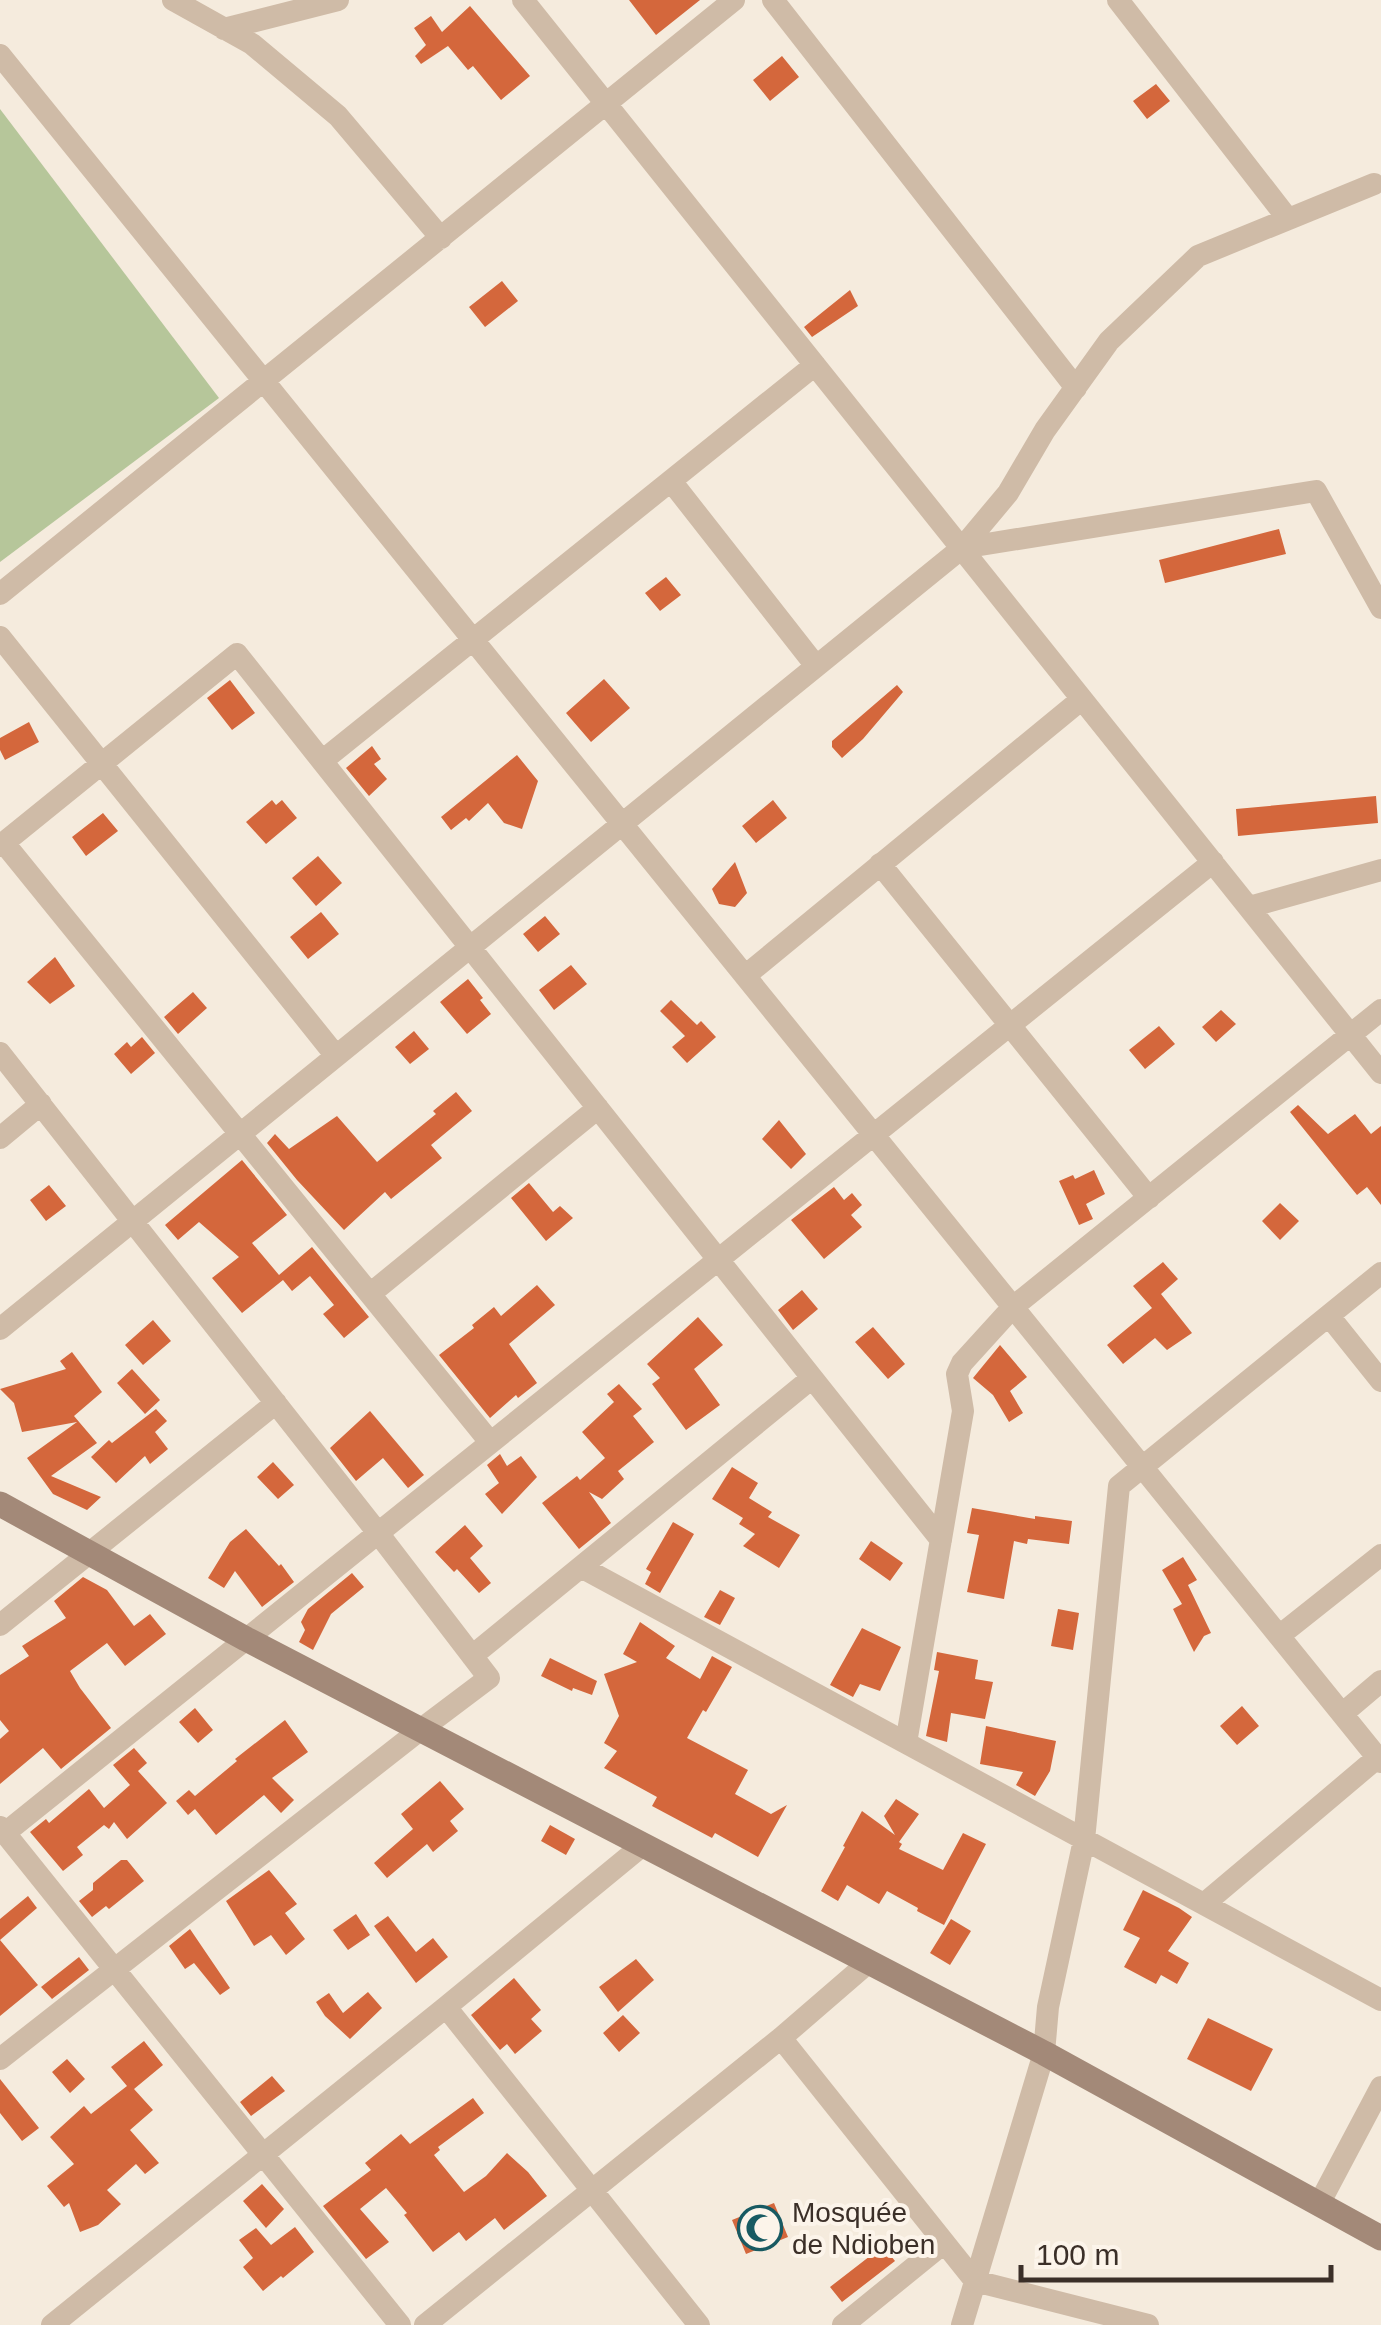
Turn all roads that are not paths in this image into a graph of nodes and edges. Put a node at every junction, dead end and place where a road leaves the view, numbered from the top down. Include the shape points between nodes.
1 (174, 0) edge
2 (338, 0) edge
3 (523, 0) edge
4 (734, 0) edge
5 (773, 0) edge
6 (1118, 0) edge
7 (224, 29) junction
8 (0, 55) edge
9 (606, 104) junction
10 (1374, 184) dead end
11 (1288, 219) junction
12 (440, 238) junction
13 (815, 365) junction
14 (264, 381) junction
15 (1076, 388) junction
16 (670, 481) junction
17 (962, 548) junction
18 (0, 594) edge
19 (1381, 608) edge
20 (0, 637) edge
21 (473, 640) junction
22 (816, 666) junction
23 (1082, 698) junction
24 (322, 761) junction
25 (101, 764) junction
26 (622, 824) junction
27 (2, 844) edge
28 (1213, 862) junction
29 (880, 864) junction
30 (1381, 870) edge
31 (1249, 907) junction
32 (470, 947) junction
33 (745, 976) junction
34 (1381, 1010) edge
35 (1010, 1025) junction
36 (1351, 1035) junction
37 (0, 1053) edge
38 (336, 1056) junction
39 (1381, 1073) edge
40 (41, 1104) junction
41 (598, 1108) junction
42 (240, 1134) junction
43 (873, 1134) junction
44 (0, 1138) edge
45 (1149, 1198) junction
46 (133, 1221) junction
47 (718, 1259) junction
48 (1381, 1274) edge
49 (370, 1294) junction
50 (1013, 1307) junction
51 (1329, 1316) junction
52 (0, 1329) edge
53 (812, 1378) junction
54 (1381, 1381) edge
55 (276, 1404) junction
56 (490, 1442) junction
57 (1142, 1467) junction
58 (0, 1504) edge
59 (378, 1532) junction
60 (940, 1540) junction
61 (90, 1553) junction
62 (1381, 1556) edge
63 (581, 1567) junction
64 (0, 1625) edge
65 (1279, 1636) junction
66 (246, 1639) junction
67 (472, 1656) junction
68 (1381, 1681) edge
69 (1342, 1714) junction
70 (420, 1730) junction
71 (906, 1743) junction
72 (1379, 1760) edge
73 (2, 1830) edge
74 (1084, 1840) junction
75 (643, 1845) junction
76 (1204, 1904) junction
77 (869, 1962) junction
78 (115, 1970) junction
79 (1381, 2000) edge
80 (446, 2007) junction
81 (781, 2038) junction
82 (1044, 2053) junction
83 (0, 2059) edge
84 (1381, 2087) edge
85 (263, 2155) junction
86 (592, 2190) junction
87 (1319, 2204) junction
88 (1381, 2238) edge
89 (944, 2242) junction
90 (975, 2281) junction
91 (52, 2325) edge
92 (400, 2325) edge
93 (425, 2325) edge
94 (698, 2325) edge
95 (843, 2325) edge
96 (962, 2325) edge
97 (1148, 2325) edge

1 - 7 street
2 - 7 street
3 - 9 street
4 - 9 street
5 - 15 street
6 - 11 street
7 - 12 street via 252,44 338,116
8 - 14 street
9 - 12 street
9 - 13 street
10 - 11 street
11 - 15 street via 1198,256 1110,341
12 - 14 street
13 - 16 street
13 - 17 street
14 - 18 street
14 - 21 street
15 - 17 street
16 - 21 street
16 - 22 street
17 - 19 street via 1316,492
17 - 22 street
17 - 23 street
20 - 25 street
21 - 24 street
21 - 26 street
22 - 26 street
23 - 28 street
23 - 29 street
24 - 25 street via 237,654
24 - 32 street
25 - 27 street
25 - 38 street
26 - 32 street
26 - 33 street
27 - 42 street
28 - 31 street
28 - 35 street
29 - 33 street
29 - 35 street
30 - 31 street
31 - 36 street
32 - 38 street
32 - 41 street
33 - 43 street
34 - 36 street
35 - 43 street
35 - 45 street
36 - 39 street
36 - 45 street
37 - 40 street
38 - 42 street
40 - 44 street
40 - 46 street
41 - 47 street
41 - 49 street
42 - 46 street
42 - 49 street
43 - 47 street
43 - 50 street
45 - 50 street
46 - 52 street
46 - 55 street
47 - 53 street
47 - 56 street
48 - 51 street
49 - 56 street
50 - 57 street
50 - 60 street via 957,1374 963,1411
51 - 54 street
51 - 57 street
53 - 60 street
53 - 63 street
55 - 59 street
55 - 61 street
56 - 59 street
57 - 65 street
57 - 74 street via 1119,1486
58 - 61 main road
59 - 66 street
59 - 67 street
60 - 71 street
61 - 64 street
61 - 66 main road
62 - 65 street
63 - 67 street
63 - 71 street
65 - 69 street
66 - 70 main road
66 - 73 street
67 - 70 street via 489,1678
68 - 69 street
69 - 72 street
70 - 75 main road
70 - 78 street
71 - 74 street
72 - 76 street
73 - 78 street
74 - 76 street
74 - 82 street
75 - 77 main road
75 - 80 street
76 - 79 street
77 - 81 street
77 - 82 main road
78 - 83 street
78 - 85 street
80 - 85 street
80 - 86 street
81 - 86 street
81 - 89 street
82 - 87 main road
82 - 90 street
84 - 87 street
85 - 91 street
85 - 92 street
86 - 93 street
86 - 94 street
87 - 88 main road
89 - 90 street
89 - 95 street
90 - 96 street
90 - 97 street

